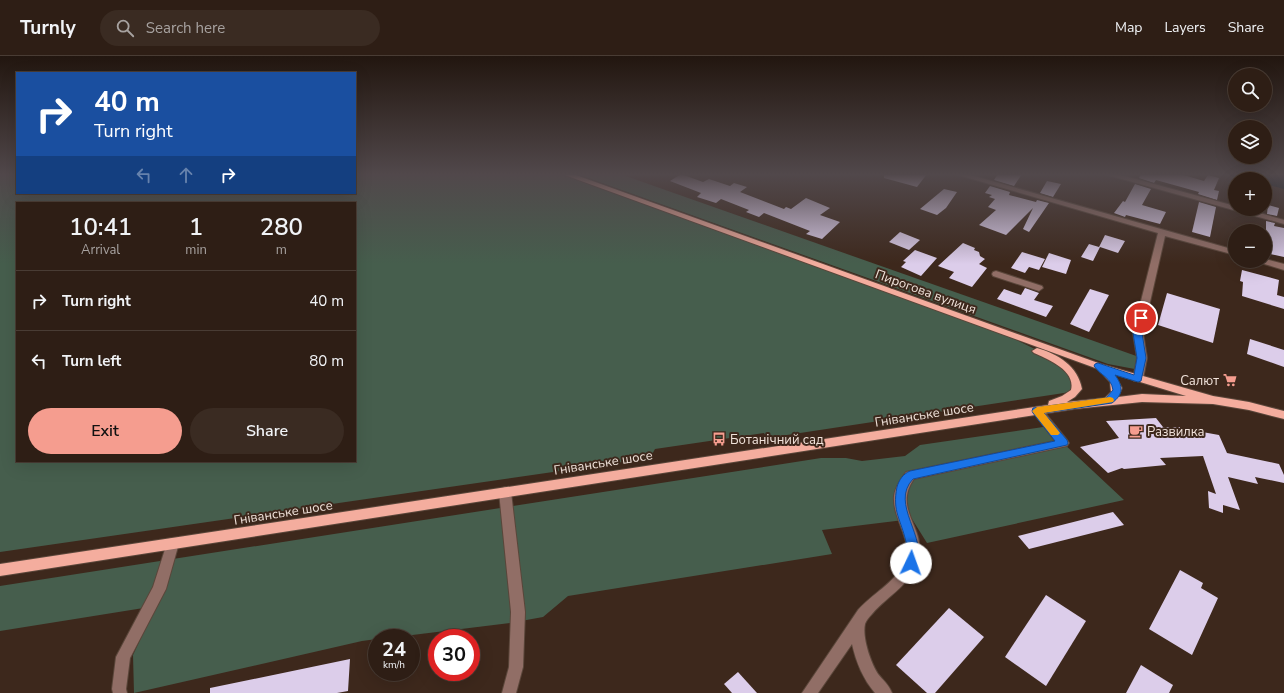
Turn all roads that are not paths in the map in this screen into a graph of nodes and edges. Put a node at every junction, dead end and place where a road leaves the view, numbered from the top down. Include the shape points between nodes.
1 (647, 204) edge
2 (1063, 204) edge
3 (1263, 216) edge
4 (1284, 222) edge
5 (1162, 232) junction
6 (1228, 251) edge
7 (1272, 263) edge
8 (1284, 267) edge
9 (996, 274) dead end
10 (1039, 288) dead end
11 (1000, 332) junction
12 (1098, 366) junction
13 (1138, 379) junction
14 (1109, 400) junction
15 (1213, 400) junction
16 (1037, 411) junction
17 (1284, 415) edge
18 (505, 492) junction
19 (173, 543) junction
20 (0, 570) edge
21 (858, 624) junction
22 (120, 693) edge
23 (509, 693) edge
24 (809, 693) edge
25 (885, 693) edge

1 - 11 main road, Пирогова вулиця
2 - 5 street
3 - 4 street
5 - 6 street
5 - 13 street via 1138,333 1142,358
7 - 8 street
9 - 10 street
11 - 12 main road, Пирогова вулиця
11 - 16 main road via 1060,362 1074,376 1077,389 1073,394
12 - 13 main road, Пирогова вулиця
12 - 14 main road via 1116,383 1118,390
13 - 15 main road, Пирогова вулиця
14 - 15 main road, Гніванське шосе
14 - 16 main road, Гніванське шосе
15 - 17 main road, Пирогова вулиця
16 - 18 main road, Гніванське шосе
16 - 21 street via 1063,443 910,475 904,482 900,500 912,543 911,563 899,582 862,613
18 - 19 main road, Гніванське шосе
18 - 23 street via 518,612 516,667
19 - 20 main road, Гніванське шосе
19 - 22 street via 159,589 123,657
21 - 24 street
21 - 25 street via 858,642 862,658 869,674

